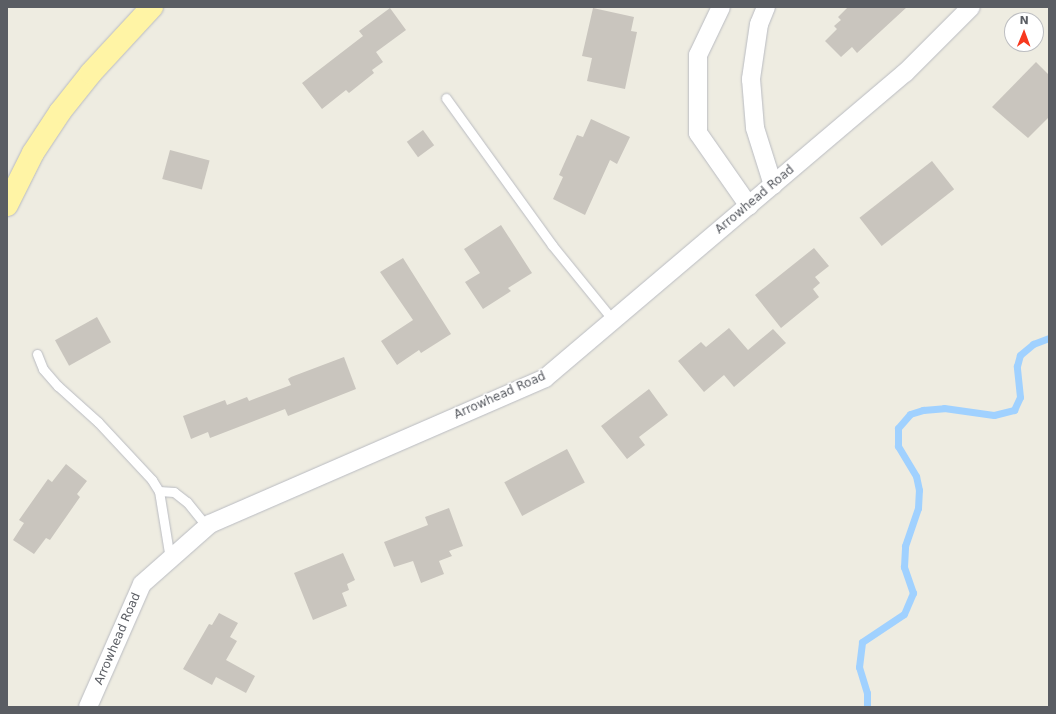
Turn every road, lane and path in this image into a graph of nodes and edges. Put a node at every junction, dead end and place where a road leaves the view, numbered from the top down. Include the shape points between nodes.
1 (152, 7) edge
2 (721, 7) edge
3 (766, 7) edge
4 (971, 7) edge
5 (446, 98) dead end
6 (773, 185) junction
7 (7, 205) edge
8 (749, 206) junction
9 (613, 320) junction
10 (37, 354) dead end
11 (159, 491) junction
12 (207, 527) junction
13 (170, 559) junction
14 (91, 705) edge

1 - 7 main road via 91,73 60,112 33,153
2 - 8 street via 698,55 698,133
3 - 6 street via 759,24 751,79 755,128
4 - 6 street, Arrowhead Road via 905,73
5 - 9 lane via 552,245
6 - 8 street, Arrowhead Road
8 - 9 street, Arrowhead Road
9 - 12 street, Arrowhead Road via 545,378
10 - 11 lane via 43,369 58,386 98,422 152,480
11 - 12 lane via 174,492 187,502
11 - 13 lane
12 - 13 street, Arrowhead Road
13 - 14 street, Arrowhead Road via 142,584

